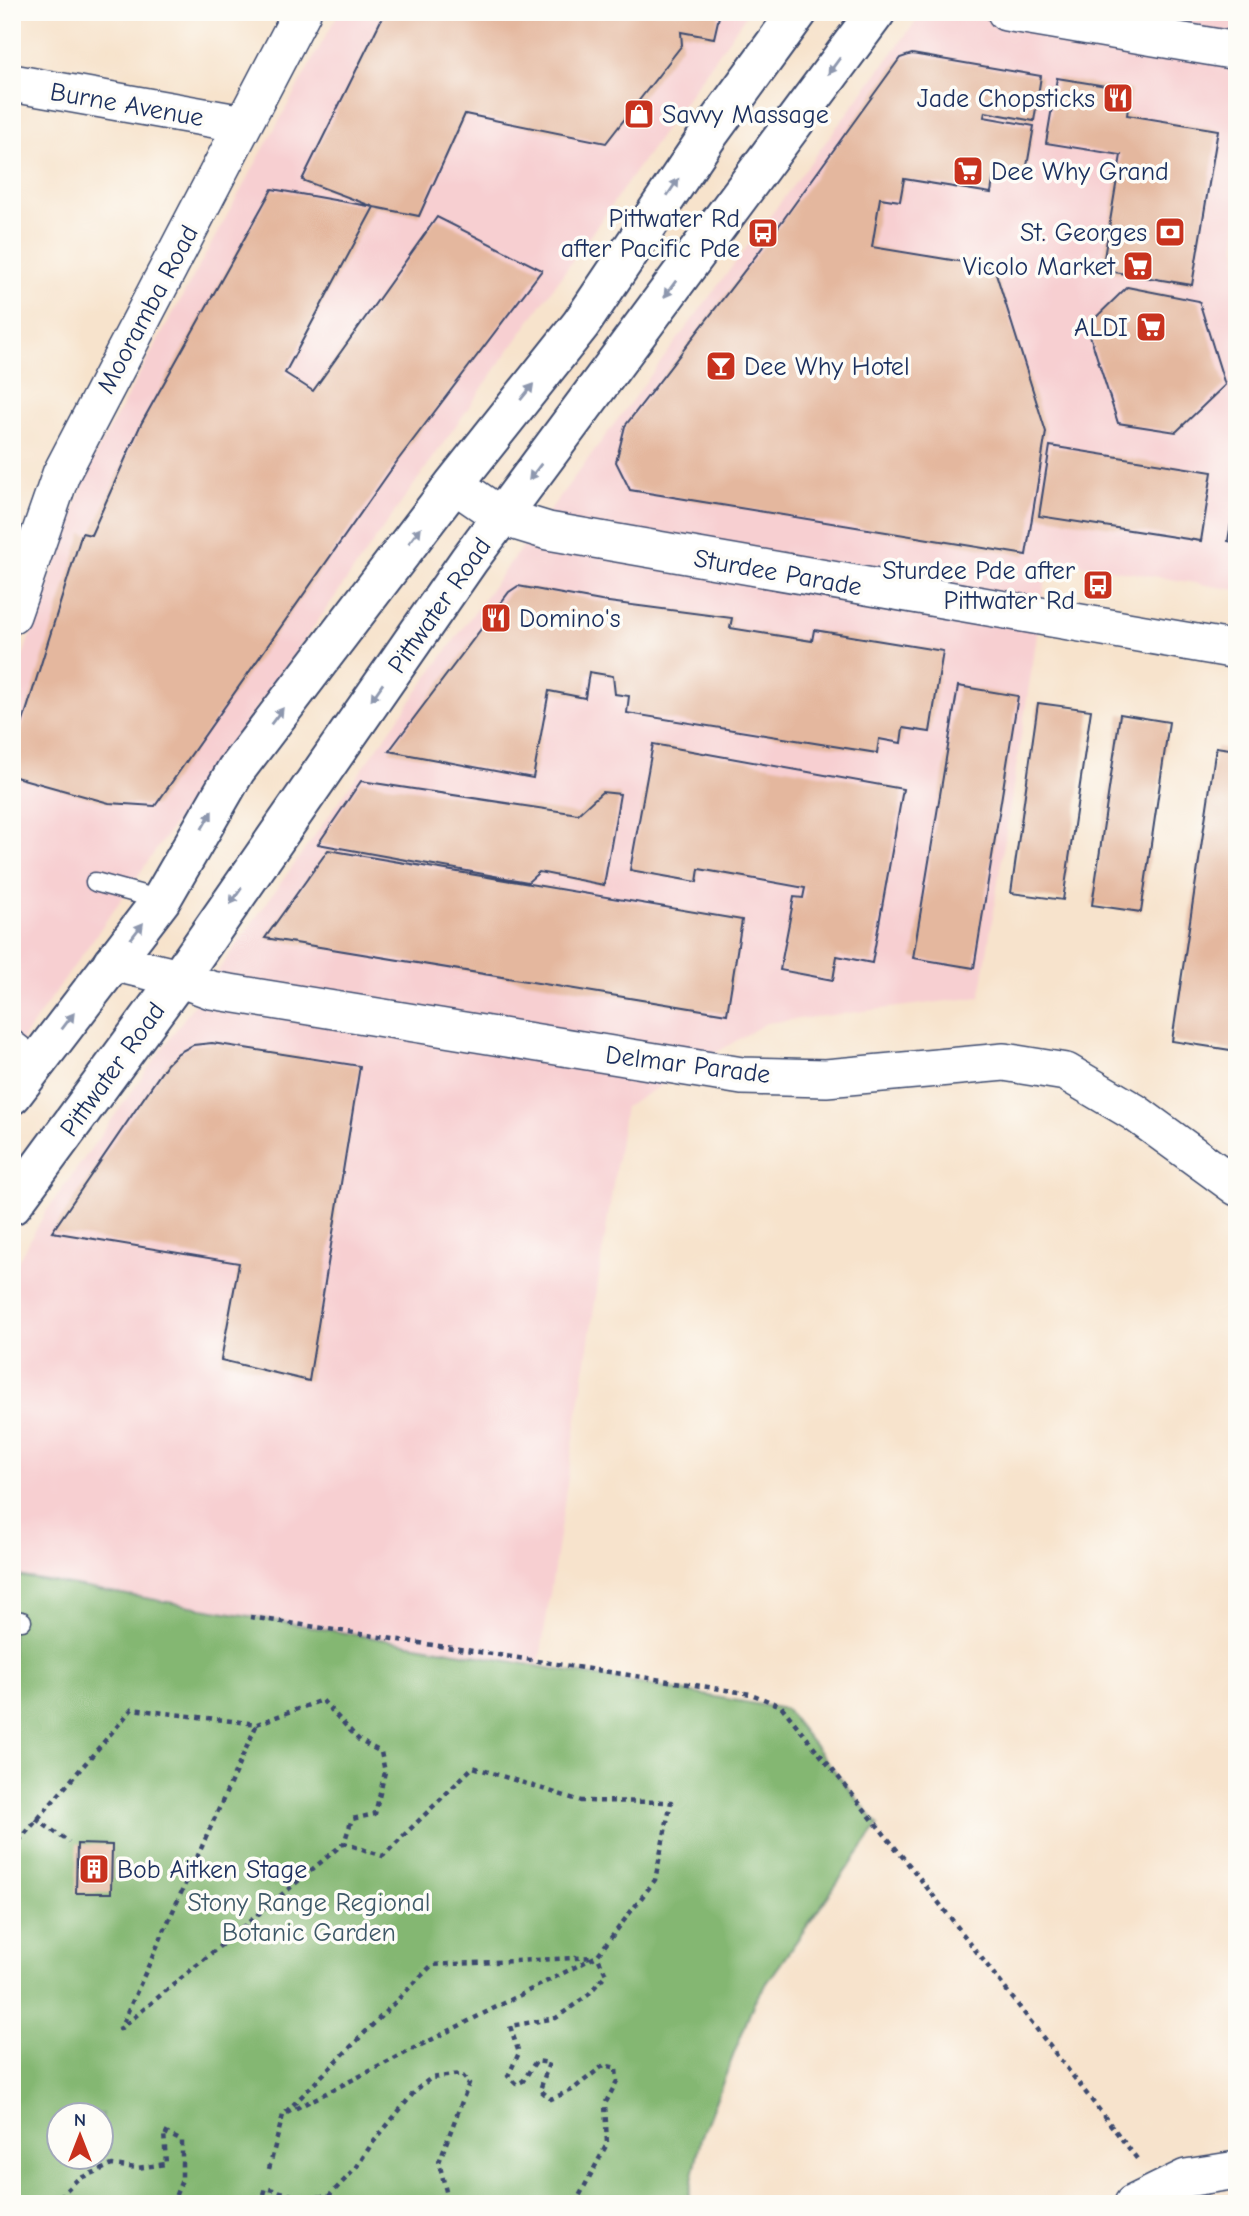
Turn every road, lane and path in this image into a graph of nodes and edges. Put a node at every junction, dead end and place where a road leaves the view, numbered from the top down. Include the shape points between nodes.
1 (302, 12) edge
2 (799, 12) edge
3 (876, 12) edge
4 (1006, 12) edge
5 (1237, 51) edge
6 (12, 83) edge
7 (243, 124) junction
8 (454, 484) junction
9 (502, 517) junction
10 (12, 615) edge
11 (1237, 650) edge
12 (94, 882) dead end
13 (161, 900) junction
14 (112, 962) junction
15 (179, 978) junction
16 (26, 1048) edge
17 (12, 1095) edge
18 (1237, 1187) edge
19 (12, 1205) edge
20 (250, 1617) dead end
21 (257, 1724) junction
22 (36, 1819) junction
23 (69, 1842) dead end
24 (344, 1843) junction
25 (12, 1849) edge
26 (597, 1956) junction
27 (283, 2115) junction
28 (1141, 2164) dead end
29 (269, 2169) dead end
30 (1237, 2170) edge
31 (52, 2204) edge
32 (172, 2204) edge
33 (261, 2204) edge
34 (449, 2204) edge
35 (575, 2204) edge
36 (1133, 2204) edge

1 - 7 street, Mooramba Road
8 -> 2 highway via 582,324 709,134
3 -> 9 highway, Pittwater Road
4 - 5 street
6 - 7 street, Burne Avenue
7 - 10 street, Mooramba Road via 61,474
8 - 9 street, Sturdee Parade
13 -> 8 highway via 236,770
9 - 11 street, Sturdee Parade via 548,531 721,563
9 -> 15 highway, Pittwater Road
12 - 13 lane
14 -> 13 highway
14 - 15 street, Delmar Parade
16 -> 14 highway
15 - 18 street, Delmar Parade via 211,990 742,1076 826,1078 1004,1062 1066,1072 1134,1112
15 - 19 highway, Pittwater Road
16 - 17 highway
20 - 28 path via 714,1688 781,1706
21 - 22 path via 132,1709
21 - 24 path via 322,1700 360,1741 380,1752 384,1772 374,1814 352,1819
21 - 24 path via 120,2029
22 - 23 path
22 - 25 path
24 - 26 path via 383,1856 473,1766 581,1801 671,1802 654,1880
26 - 27 path
26 - 27 path via 432,1965
26 - 35 path via 606,1974 588,1994 556,2018 510,2025 519,2053 508,2076 516,2084 536,2061 549,2063 540,2090 551,2099 572,2090 604,2065 616,2068 617,2081 605,2104 607,2144
27 - 29 path
30 - 36 street via 1186,2178
31 - 32 path via 78,2179 112,2165 166,2164 164,2132 182,2141 182,2180
33 - 34 path via 266,2188 303,2198 329,2196 416,2090 431,2078 461,2074 468,2083 439,2162

